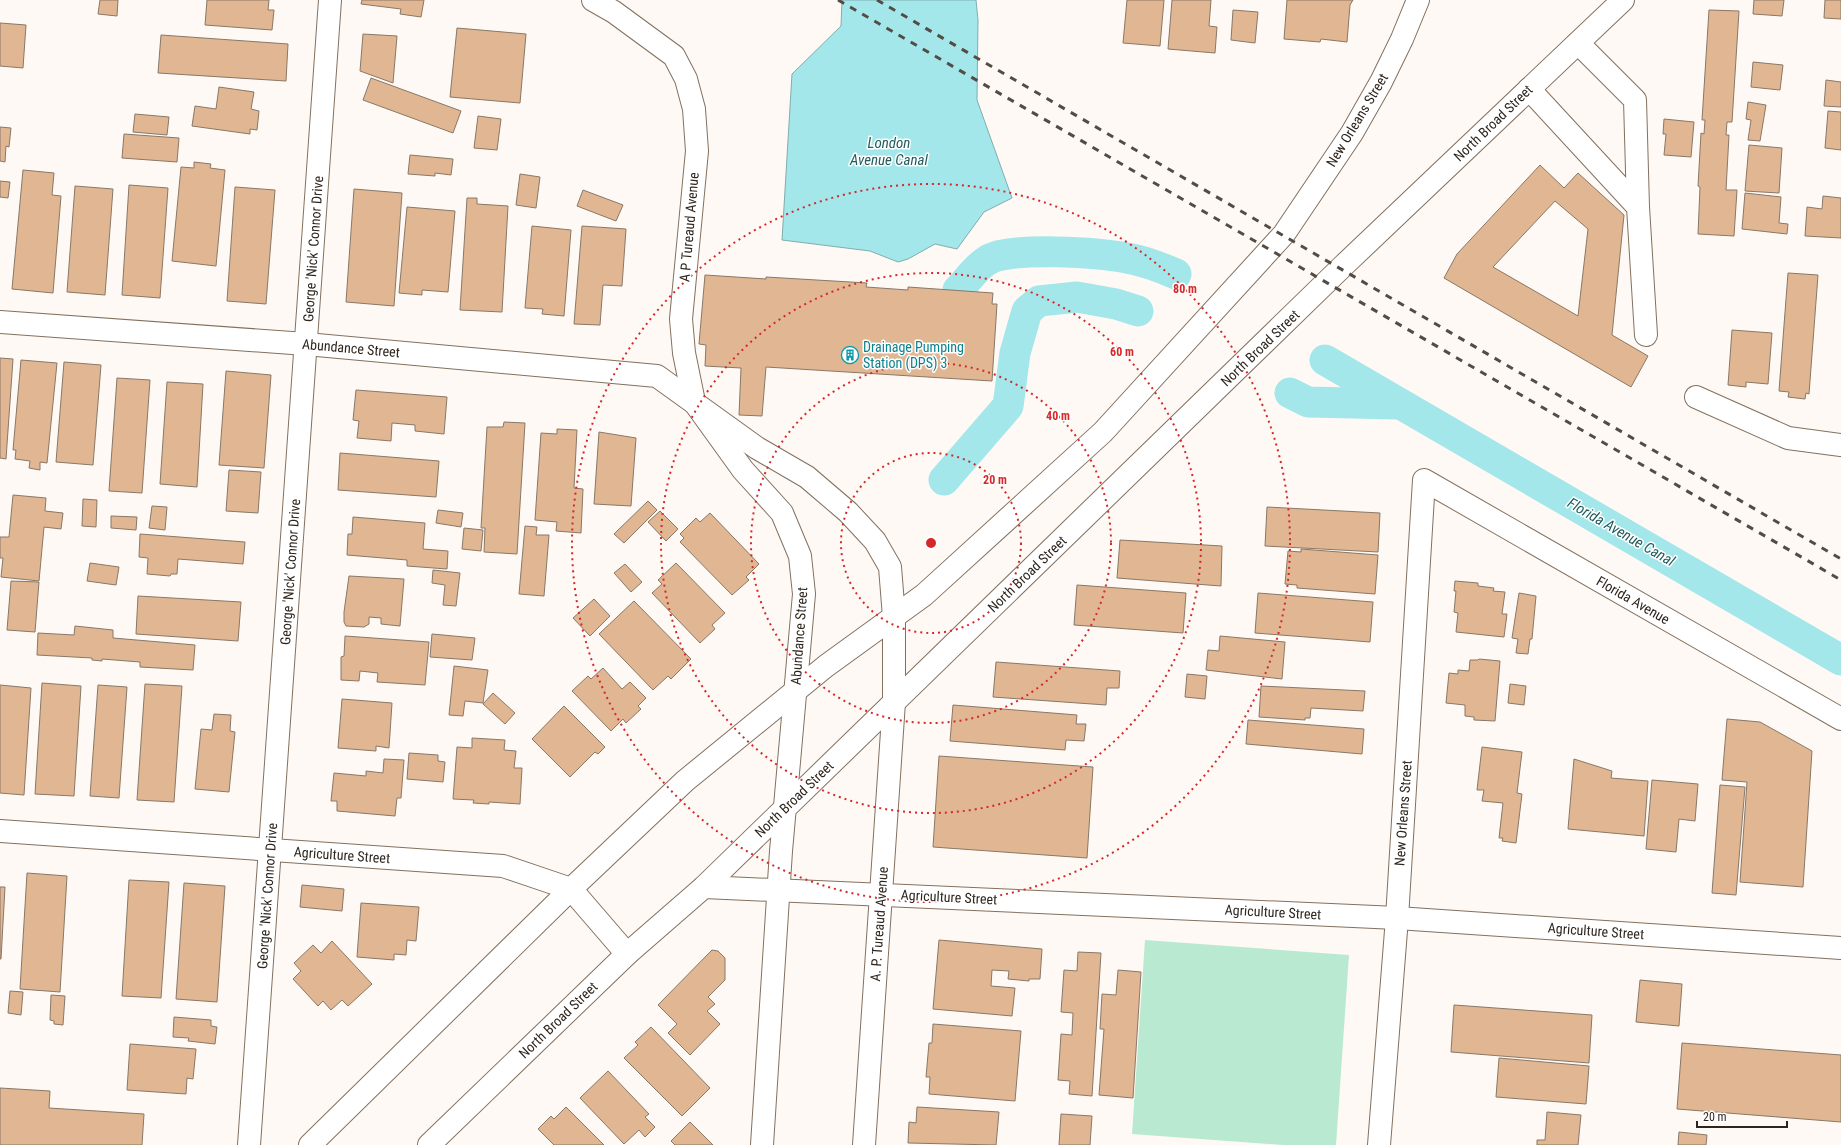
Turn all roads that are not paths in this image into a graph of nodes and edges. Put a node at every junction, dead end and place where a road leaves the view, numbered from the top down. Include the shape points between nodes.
1 (330, 0) edge
2 (593, 0) edge
3 (1418, 0) edge
4 (1624, 0) edge
5 (1578, 43) junction
6 (1529, 89) junction
7 (1638, 207) junction
8 (0, 322) edge
9 (1646, 334) dead end
10 (306, 344) junction
11 (1696, 397) dead end
12 (694, 402) junction
13 (1841, 445) edge
14 (1424, 480) joint
15 (894, 617) junction
16 (795, 692) junction
17 (894, 702) junction
18 (1841, 720) edge
19 (785, 808) junction
20 (0, 831) edge
21 (270, 850) junction
22 (704, 886) junction
23 (571, 889) junction
24 (780, 889) junction
25 (881, 894) junction
26 (1397, 918) junction
27 (1841, 948) edge
28 (627, 954) junction
29 (250, 1145) edge
30 (310, 1145) edge
31 (429, 1145) edge
32 (762, 1145) edge
33 (864, 1145) edge
34 (1379, 1145) edge

1 - 10 street, George 'Nick' Connor Drive
2 - 12 street, A P Tureaud Avenue via 614,12 674,56 686,80 694,109 697,151 681,319 684,353
3 - 15 street, New Orleans Street via 1378,88 1352,133 1284,234 1103,432 960,564
4 - 5 street, North Broad Street
5 - 6 street, North Broad Street
5 - 7 street via 1635,100
6 - 7 street
6 - 17 street, North Broad Street
7 - 9 street
8 - 10 street, Abundance Street
10 - 12 street, Abundance Street via 657,376
10 - 21 street, George 'Nick' Connor Drive
11 - 13 street via 1788,438
12 - 15 street, Abundance Street via 756,448 807,477 848,512 875,541 890,567
12 - 16 street, Abundance Street via 743,470 782,513 800,556 804,594
14 - 18 street, Florida Avenue
14 - 26 street, New Orleans Street
15 - 16 street via 826,666
15 - 17 street, Abundance Street
16 - 19 street, Abundance Street
16 - 23 street via 685,781
17 - 19 street, North Broad Street
17 - 25 street, A. P. Tureaud Avenue
19 - 22 street, North Broad Street
19 - 24 street
20 - 21 street, Agriculture Street
21 - 23 street, Agriculture Street via 503,866
21 - 29 street, George 'Nick' Connor Drive
22 - 24 street, Agriculture Street
22 - 28 street, North Broad Street
23 - 28 street
23 - 30 street
24 - 25 street, Agriculture Street
24 - 32 street
25 - 26 street, Agriculture Street
25 - 33 street, A. P. Tureaud Avenue
26 - 27 street, Agriculture Street
26 - 34 street, New Orleans Street
28 - 31 street, North Broad Street

